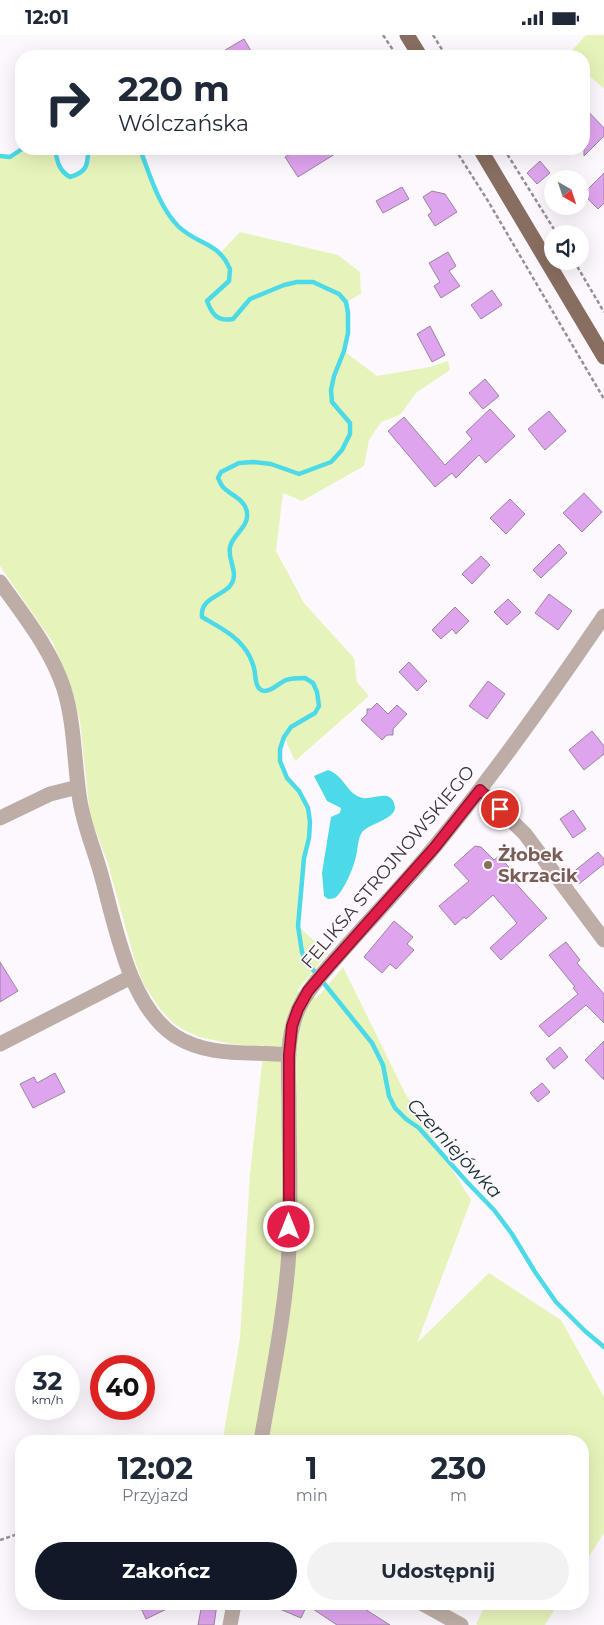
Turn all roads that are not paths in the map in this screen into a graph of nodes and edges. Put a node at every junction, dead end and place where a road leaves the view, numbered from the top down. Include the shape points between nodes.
1 (407, 35) edge
2 (416, 50) edge
3 (484, 155) edge
4 (604, 357) edge
5 (0, 582) edge
6 (604, 616) edge
7 (78, 787) junction
8 (480, 790) junction
9 (0, 817) edge
10 (604, 940) edge
11 (131, 977) junction
12 (0, 1044) edge
13 (289, 1055) junction
14 (262, 1435) edge
15 (233, 1610) edge
16 (434, 1610) edge
17 (230, 1625) edge
18 (460, 1625) edge

1 - 2 main road
3 - 4 main road
5 - 7 street via 42,641 60,678 70,712
6 - 8 street, FELIKSA STROJNOWSKIEGO
7 - 9 street via 50,794
7 - 11 street via 87,833
8 - 10 street via 525,834
8 - 13 street, FELIKSA STROJNOWSKIEGO via 435,847 308,991 295,1017
11 - 12 street
11 - 13 street via 154,1018 167,1031 194,1045 220,1052
13 - 14 street, FELIKSA STROJNOWSKIEGO via 288,1265 279,1341
15 - 17 street
16 - 18 street

